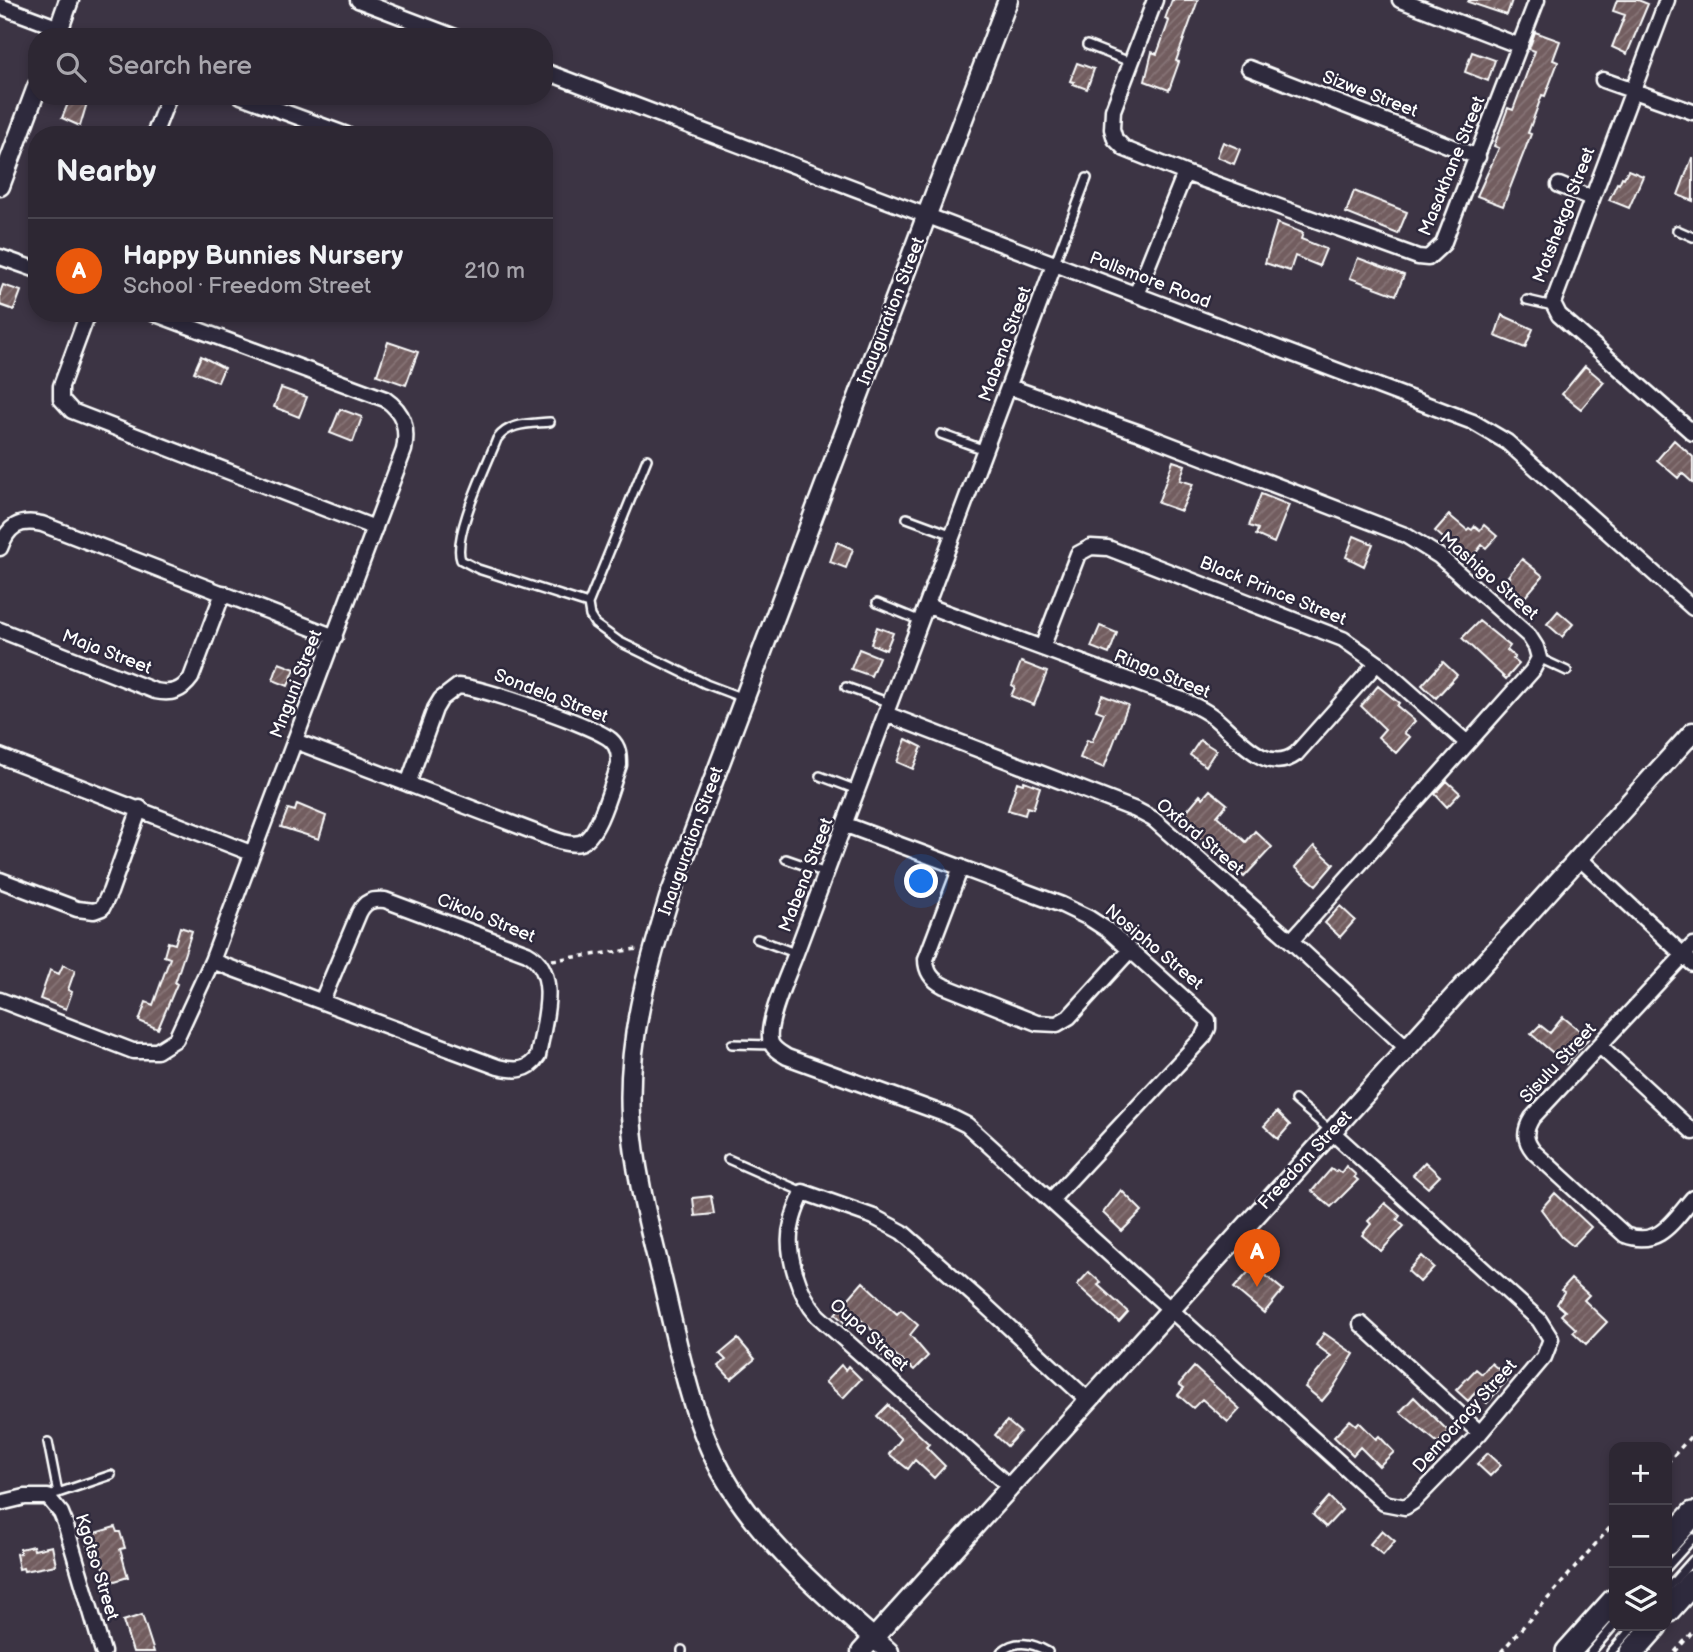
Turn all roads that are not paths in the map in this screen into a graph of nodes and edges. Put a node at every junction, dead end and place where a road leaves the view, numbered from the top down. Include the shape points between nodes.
1 (69, 0) edge
2 (358, 0) edge
3 (1008, 0) edge
4 (1154, 0) edge
5 (1400, 0) edge
6 (1537, 0) edge
7 (1667, 0) edge
8 (0, 6) edge
9 (46, 28) edge
10 (59, 28) edge
11 (431, 28) edge
12 (1087, 45) dead end
13 (1520, 46) junction
14 (1130, 62) junction
15 (1248, 68) dead end
16 (553, 74) edge
17 (1603, 80) dead end
18 (1634, 90) junction
19 (30, 105) edge
20 (166, 105) edge
21 (265, 105) edge
22 (1693, 112) edge
23 (158, 126) edge
24 (323, 126) edge
25 (1478, 157) junction
26 (1185, 173) junction
27 (1087, 178) dead end
28 (1559, 185) dead end
29 (0, 186) edge
30 (1591, 198) junction
31 (928, 215) junction
32 (1677, 230) dead end
33 (1693, 237) edge
34 (0, 257) edge
35 (1054, 265) junction
36 (28, 267) edge
37 (1136, 295) junction
38 (1527, 300) dead end
39 (1553, 306) junction
40 (85, 322) edge
41 (177, 322) edge
42 (1010, 387) junction
43 (550, 422) dead end
44 (1693, 433) edge
45 (941, 434) dead end
46 (986, 450) junction
47 (647, 459) dead end
48 (907, 518) dead end
49 (375, 528) junction
50 (954, 535) junction
51 (0, 548) edge
52 (223, 593) junction
53 (877, 603) dead end
54 (588, 604) junction
55 (928, 606) junction
56 (1693, 608) edge
57 (921, 621) junction
58 (0, 630) edge
59 (335, 637) junction
60 (1042, 648) junction
61 (1539, 658) junction
62 (1377, 663) junction
63 (1567, 671) dead end
64 (846, 687) dead end
65 (743, 698) junction
66 (888, 709) junction
67 (1693, 732) edge
68 (295, 741) junction
69 (1466, 742) junction
70 (0, 756) edge
71 (820, 776) dead end
72 (408, 784) junction
73 (858, 790) junction
74 (140, 808) junction
75 (846, 825) junction
76 (251, 853) junction
77 (1578, 857) junction
78 (786, 859) dead end
79 (961, 867) junction
80 (826, 873) junction
81 (0, 880) edge
82 (758, 939) dead end
83 (1291, 941) junction
84 (1130, 950) junction
85 (796, 953) junction
86 (1690, 954) edge
87 (212, 961) junction
88 (0, 1000) edge
89 (322, 1001) junction
90 (732, 1044) dead end
91 (772, 1045) junction
92 (1600, 1046) junction
93 (1406, 1047) junction
94 (1295, 1100) dead end
95 (1332, 1132) junction
96 (1693, 1132) edge
97 (728, 1158) dead end
98 (803, 1192) junction
99 (1693, 1198) edge
100 (1052, 1200) junction
101 (1170, 1308) junction
102 (1362, 1324) dead end
103 (1089, 1401) junction
104 (1480, 1433) junction
105 (48, 1442) dead end
106 (111, 1475) dead end
107 (1010, 1487) junction
108 (53, 1495) junction
109 (0, 1503) edge
110 (1693, 1514) edge
111 (1672, 1537) edge
112 (1693, 1538) edge
113 (1693, 1560) edge
114 (1672, 1561) edge
115 (1693, 1582) edge
116 (1672, 1583) edge
117 (1672, 1605) edge
118 (1609, 1607) edge
119 (1609, 1631) edge
120 (1630, 1631) edge
121 (1651, 1631) edge
122 (873, 1638) junction
123 (103, 1652) edge
124 (861, 1652) edge
125 (889, 1652) edge
126 (1001, 1652) edge
127 (1048, 1652) edge
128 (1568, 1652) edge
129 (1591, 1652) edge
130 (1611, 1652) edge
131 (1632, 1652) edge

1 - 10 street
2 - 11 street
3 - 31 street, Inauguration Street
4 - 14 street
5 - 13 street
6 - 13 street, Masakhane Street
7 - 18 street, Motshekga Street
8 - 9 street
12 - 14 lane
13 - 25 street, Masakhane Street
14 - 26 street, Masakhane Street via 1113,110 1115,139 1125,149
15 - 25 street, Sizwe Street
16 - 31 street, Pallsmore Road
17 - 18 street
18 - 22 street
18 - 30 street, Motshekga Street
19 - 29 street
20 - 23 street
21 - 24 street
25 - 26 street, Masakhane Street via 1443,243 1428,258
26 - 37 street
27 - 35 lane
28 - 30 street
30 - 39 street, Motshekga Street
31 - 35 street, Pallsmore Road
31 - 65 street, Inauguration Street
32 - 33 lane
34 - 36 street
35 - 37 street, Pallsmore Road
35 - 42 street, Mabena Street
37 - 56 street, Pallsmore Road via 1493,432
38 - 39 lane
39 - 44 street, Motshekga Street
40 - 49 street via 61,386 65,405
41 - 49 street, Mnguni Street via 385,399 396,408 404,421 406,440
42 - 46 street, Mabena Street
42 - 61 street, Mashigo Street via 1405,534 1439,556 1529,636
43 - 54 lane via 519,425 500,434 464,525 459,554 478,569
45 - 46 lane
46 - 50 street, Mabena Street
47 - 54 lane
48 - 50 lane
49 - 59 street, Mnguni Street
50 - 55 street, Mabena Street
51 - 52 street via 13,525 31,522
52 - 58 street, Maja Street via 191,678 172,693 155,691
52 - 59 street
53 - 57 lane
54 - 65 lane via 595,624 620,642
55 - 57 street, Mabena Street
55 - 60 street, Ringo Street
57 - 66 street, Mabena Street
59 - 68 street, Mnguni Street
60 - 62 street, Ringo Street via 1200,708 1273,762 1296,754
60 - 62 street, Black Prince Street via 1078,554 1091,547 1108,548 1333,635
61 - 63 lane
61 - 69 street
62 - 69 street, Black Prince Street
64 - 66 lane
65 - 122 street, Inauguration Street via 669,898 636,1019 631,1082 636,1160 683,1369 713,1456 753,1521
66 - 73 street, Mabena Street
66 - 83 street, Oxford Street via 1144,814
67 - 77 street, Freedom Street
68 - 72 street, Sondela Street
68 - 76 street, Mnguni Street
69 - 83 street
70 - 74 street
71 - 73 lane
72 - 72 street, Sondela Street via 553,839 579,844 597,827 619,765 617,746 601,734 480,689 458,686 435,709
73 - 75 street, Mabena Street
74 - 76 street
74 - 81 street via 102,908 77,909
75 - 79 street, Nosipho Street
75 - 80 street, Mabena Street
76 - 87 street, Mnguni Street
77 - 86 street
77 - 93 street, Freedom Street
78 - 80 lane
79 - 84 street, Nosipho Street via 1079,913
79 - 84 street via 926,959 932,977 944,986 1037,1023 1057,1024 1069,1017
80 - 85 street, Mabena Street
82 - 85 lane
83 - 93 street, Oxford Street
84 - 100 street, Nosipho Street via 1204,1015 1208,1028
85 - 91 street, Mabena Street via 772,1021
86 - 92 street, Sisulu Street
87 - 88 street, Mnguni Street via 176,1039 156,1051 134,1051
87 - 89 street, Cikolo Street
89 - 89 street, Cikolo Street via 512,1070 524,1069 538,1056 547,1001 540,961 385,900 368,902 359,913
90 - 91 lane
91 - 100 street via 788,1057 958,1120
92 - 96 street
92 - 99 street, Sisulu Street via 1532,1118 1525,1134 1527,1144 1625,1235 1634,1238 1657,1236
93 - 95 street, Freedom Street
94 - 95 lane
95 - 101 street, Freedom Street
95 - 104 street, Democracy Street via 1547,1330 1551,1339 1544,1357
97 - 98 lane
98 - 103 street via 902,1232
98 - 107 street, Oupa Street via 791,1225 790,1245 806,1302
100 - 101 street
101 - 103 street, Freedom Street
101 - 104 street, Democracy Street via 1384,1503 1399,1507 1413,1502
102 - 104 street
103 - 107 street, Freedom Street
105 - 108 lane
106 - 108 lane
107 - 122 street, Freedom Street
108 - 109 street
108 - 123 street, Kgotso Street
110 - 111 main road
112 - 114 lane
113 - 116 lane
115 - 117 main road
118 - 128 main road
119 - 129 lane
120 - 130 lane
121 - 131 main road
122 - 124 street, Freedom Street
122 - 125 street, Inauguration Street
126 - 127 lane via 1019,1643

